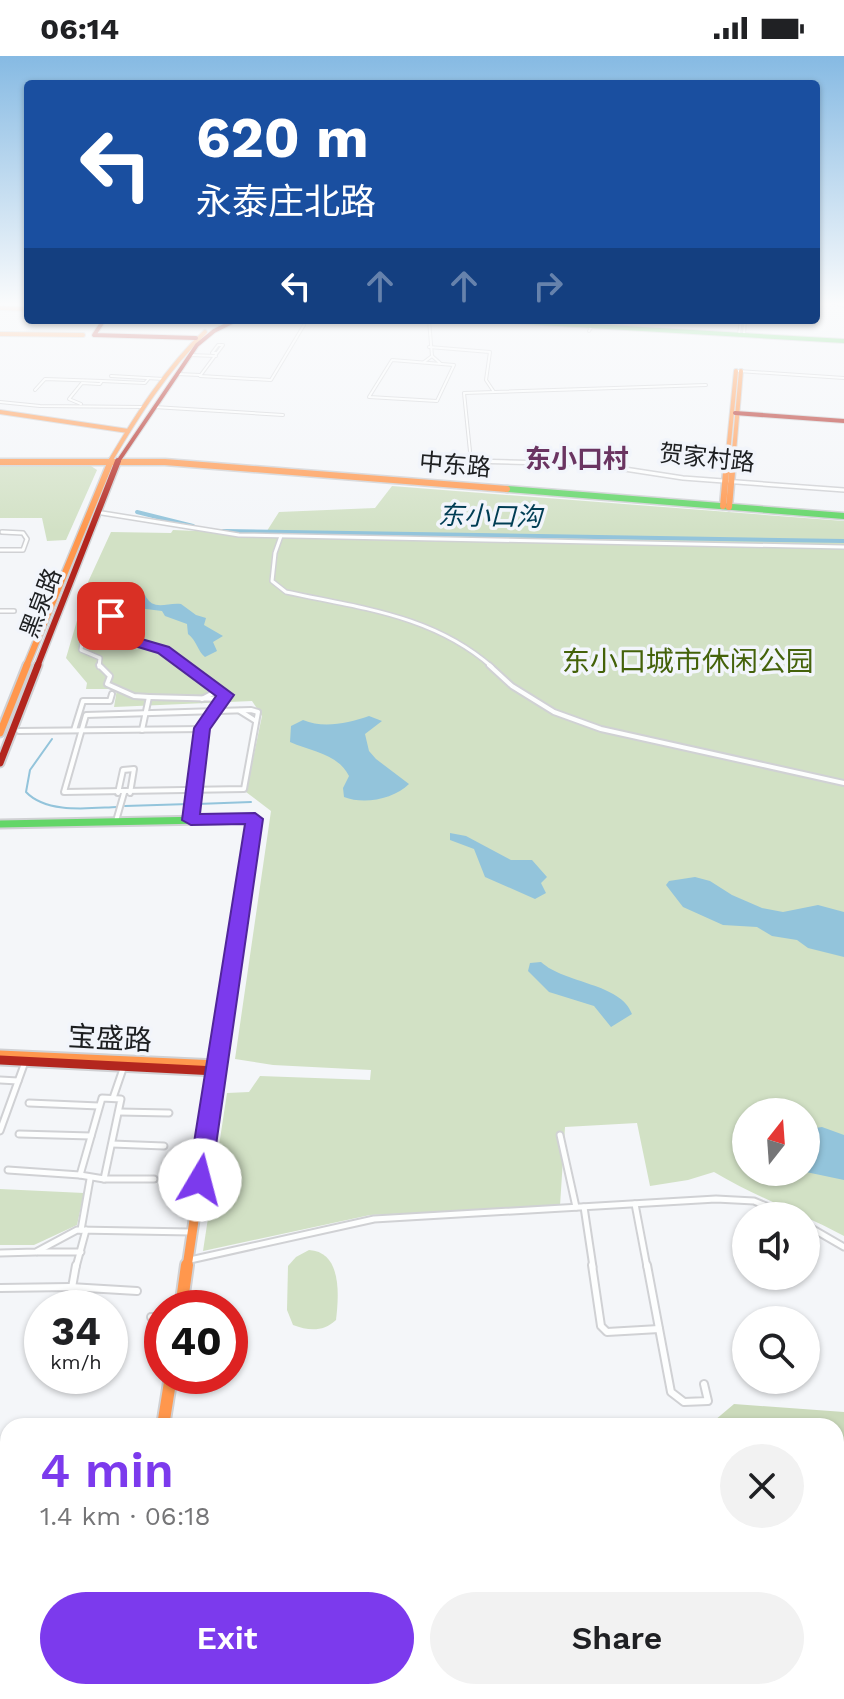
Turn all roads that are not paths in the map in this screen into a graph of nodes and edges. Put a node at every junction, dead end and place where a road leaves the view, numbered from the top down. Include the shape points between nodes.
1 (149, 378) edge
2 (170, 378) edge
3 (252, 379) edge
4 (272, 379) edge
5 (380, 379) edge
6 (447, 379) edge
7 (486, 379) edge
8 (737, 379) edge
9 (102, 381) junction
10 (706, 385) dead end
11 (35, 390) dead end
12 (494, 392) junction
13 (0, 402) edge
14 (84, 405) junction
15 (150, 407) junction
16 (3, 412) edge
17 (734, 413) junction
18 (283, 415) dead end
19 (0, 420) edge
20 (844, 420) edge
21 (128, 431) junction
22 (115, 459) junction
23 (0, 461) edge
24 (728, 481) junction
25 (844, 490) edge
26 (726, 505) junction
27 (95, 510) junction
28 (844, 514) edge
29 (2, 532) edge
30 (281, 536) junction
31 (844, 547) edge
32 (0, 550) edge
33 (0, 611) edge
34 (14, 611) dead end
35 (114, 628) junction
36 (84, 635) junction
37 (217, 691) junction
38 (112, 694) dead end
39 (149, 697) junction
40 (202, 699) junction
41 (219, 699) junction
42 (217, 710) junction
43 (238, 710) junction
44 (146, 712) junction
45 (258, 721) junction
46 (202, 729) junction
47 (74, 730) junction
48 (81, 730) junction
49 (142, 730) junction
50 (19, 731) dead end
51 (0, 733) edge
52 (0, 763) edge
53 (844, 783) edge
54 (194, 792) junction
55 (118, 793) junction
56 (127, 793) junction
57 (191, 820) junction
58 (116, 821) junction
59 (0, 824) edge
60 (0, 1058) edge
61 (25, 1062) junction
62 (124, 1066) junction
63 (217, 1068) junction
64 (0, 1080) edge
65 (18, 1082) junction
66 (113, 1098) junction
67 (29, 1103) dead end
68 (99, 1106) junction
69 (119, 1112) junction
70 (169, 1113) dead end
71 (0, 1131) edge
72 (19, 1134) dead end
73 (560, 1135) dead end
74 (91, 1136) junction
75 (112, 1144) junction
76 (164, 1146) dead end
77 (8, 1170) dead end
78 (80, 1175) junction
79 (90, 1179) junction
80 (104, 1179) junction
81 (154, 1179) dead end
82 (756, 1202) edge
83 (635, 1204) junction
84 (580, 1207) junction
85 (84, 1230) junction
86 (192, 1232) junction
87 (820, 1233) edge
88 (844, 1247) edge
89 (36, 1252) junction
90 (81, 1252) junction
91 (0, 1253) edge
92 (188, 1260) junction
93 (70, 1287) junction
94 (0, 1288) edge
95 (184, 1290) edge
96 (137, 1291) dead end
97 (659, 1329) junction
98 (704, 1384) dead end
99 (168, 1394) edge
100 (164, 1418) edge

1 - 9 street via 145,383
2 - 15 main road
3 - 4 street
5 - 6 street via 369,397 435,402
7 - 12 street
8 - 17 main road
9 - 11 street via 45,379
9 - 14 street via 82,383 69,399
10 - 12 street
12 - 24 street, 贺家村路 via 464,393 471,461 592,464
13 - 14 street
14 - 15 street
15 - 18 street
15 - 21 main road
15 - 22 main road
16 - 19 main road
16 - 21 main road
17 - 20 main road
17 - 24 main road
21 - 22 main road
22 - 23 main road, 中东路
22 - 26 main road, 中东路
22 - 27 main road, 黑泉路
24 - 25 street, 贺家村路
24 - 26 main road
26 - 28 main road, 中东路
27 - 30 street via 217,534
27 - 51 main road, 黑泉路
27 - 52 main road, 黑泉路
29 - 32 street via 23,533 27,539 23,550
30 - 31 street
30 - 53 street via 272,581 286,592 416,620 480,657 512,686 554,712 601,729
33 - 34 street
35 - 36 street
35 - 36 street via 115,617 88,619
35 - 37 street via 133,641 163,650
36 - 39 street via 81,650 100,658 99,668 110,676 107,684
37 - 40 street
37 - 41 street via 227,697
38 - 47 street via 110,701 83,701
39 - 40 street
39 - 44 street
40 - 41 street
41 - 42 street
42 - 43 street
42 - 44 street
42 - 46 street
43 - 45 street
43 - 45 street via 256,711
44 - 48 street via 90,713
44 - 49 street
45 - 54 street via 246,787
46 - 49 street
46 - 54 street
47 - 48 street
47 - 50 street
48 - 49 street
48 - 55 street via 64,792
54 - 56 street
54 - 57 street
55 - 56 street
55 - 56 street via 123,770 134,769
56 - 58 street
57 - 58 main road
57 - 63 main road via 255,819
58 - 59 main road
60 - 61 main road, 宝盛路
60 - 63 main road, 宝盛路
61 - 62 main road, 宝盛路
61 - 65 street
62 - 63 main road, 宝盛路
62 - 66 street
63 - 86 main road
64 - 65 street
65 - 71 street
66 - 68 street via 102,1098
66 - 69 street via 121,1099
67 - 68 street
68 - 74 street
69 - 70 street
69 - 75 street
72 - 74 street
73 - 84 street
74 - 78 street
75 - 76 street
75 - 80 street
77 - 78 street
78 - 79 street
79 - 80 street
79 - 85 street
80 - 81 street
82 - 83 street
83 - 84 street
83 - 97 street
84 - 92 street via 374,1219
84 - 97 street via 601,1326 607,1332
85 - 86 street
85 - 89 street
85 - 90 street
86 - 92 main road
87 - 88 street
89 - 90 street
89 - 91 street
90 - 93 street
92 - 95 main road
93 - 94 street
93 - 96 street
97 - 98 street via 671,1392 684,1402 708,1401
99 - 100 main road

